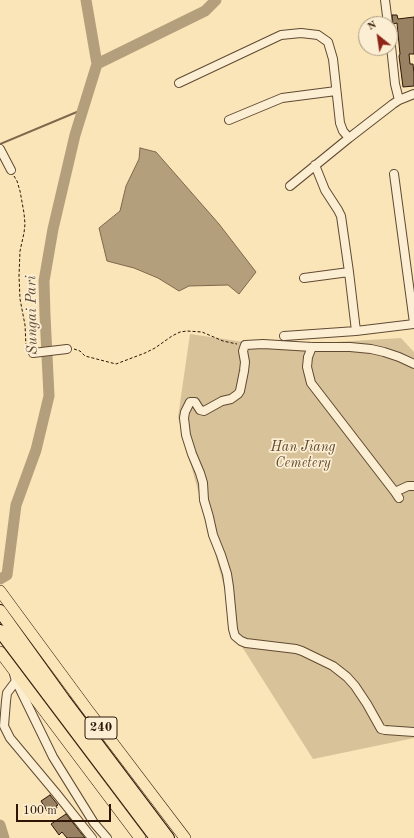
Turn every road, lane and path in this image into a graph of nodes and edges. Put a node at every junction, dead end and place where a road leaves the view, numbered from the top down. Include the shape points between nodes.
1 (385, 0) edge
2 (387, 16) edge
3 (392, 56) edge
4 (179, 83) dead end
5 (336, 91) junction
6 (414, 94) edge
7 (399, 100) junction
8 (229, 120) dead end
9 (348, 138) junction
10 (0, 149) edge
11 (315, 165) junction
12 (11, 170) joint
13 (394, 174) dead end
14 (290, 186) dead end
15 (349, 272) junction
16 (304, 278) dead end
17 (414, 323) edge
18 (356, 331) junction
19 (284, 336) dead end
20 (245, 345) junction
21 (312, 346) junction
22 (67, 349) joint
23 (33, 353) joint
24 (414, 364) edge
25 (414, 486) edge
26 (0, 591) edge
27 (0, 611) edge
28 (7, 626) edge
29 (0, 652) edge
30 (13, 669) junction
31 (16, 681) junction
32 (414, 732) edge
33 (92, 838) edge
34 (107, 838) edge
35 (140, 838) edge
36 (156, 838) edge
37 (168, 838) edge
38 (185, 838) edge

1 - 2 street
3 - 7 street
4 - 5 street via 281,35 301,33 318,35 328,42 333,58
5 - 8 street via 282,98
5 - 9 street via 340,123
6 - 7 street
7 - 9 street
9 - 11 street
10 - 12 street
11 - 14 street
11 - 15 street via 340,216
12 - 23 path via 17,181 24,213 19,288 26,346 29,352
13 - 17 street
15 - 16 street
15 - 18 street
17 - 18 street
18 - 19 street
20 - 21 street
20 - 22 path via 228,342 202,332 187,331 176,334 145,353 116,364 85,356 76,349
20 - 32 street via 244,371 238,394 204,411 200,410 195,402 190,402 184,418 188,442 203,483 204,500 213,535 226,574 234,633 246,643 296,649 333,666 355,686 382,730
21 - 24 street via 371,349
21 - 25 street via 307,367 311,383 397,495 408,486
22 - 23 street
26 - 28 main road, 240
27 - 28 highway
28 - 36 highway
28 - 37 highway
28 - 38 main road, 240 via 87,709
29 - 30 main road
30 - 31 street
30 - 35 main road
31 - 33 street via 8,692 4,726 10,738
31 - 34 street via 53,757 94,823

